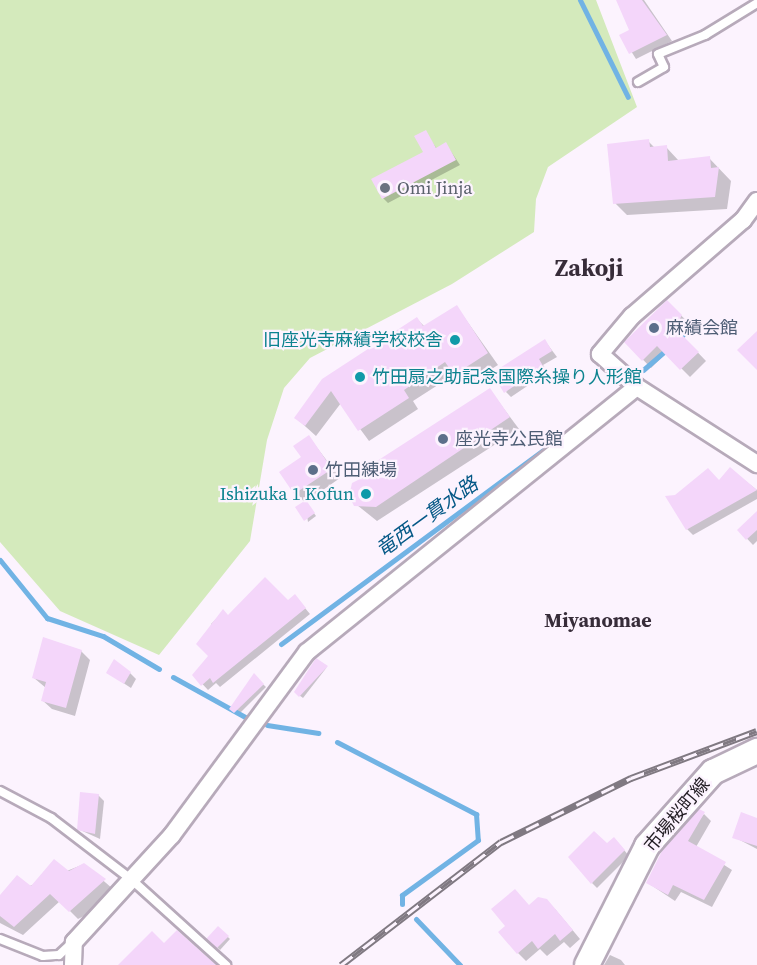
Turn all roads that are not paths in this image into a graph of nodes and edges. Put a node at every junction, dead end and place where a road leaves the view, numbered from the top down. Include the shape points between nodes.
1 (757, 3) edge
2 (638, 82) dead end
3 (757, 201) edge
4 (637, 387) junction
5 (757, 464) edge
6 (757, 751) edge
7 (0, 791) edge
8 (132, 880) junction
9 (0, 939) edge
10 (74, 942) junction
11 (73, 965) edge
12 (226, 965) edge
13 (587, 965) edge

1 - 2 lane via 705,35 658,54 664,67
3 - 4 street via 743,220 632,316 600,354
4 - 5 street
4 - 8 street via 307,652 172,836
6 - 13 main road, 市場桜町線 via 713,772 647,846
7 - 8 lane via 51,818
8 - 10 street
8 - 12 lane
9 - 10 lane via 43,956 59,955
10 - 11 street

